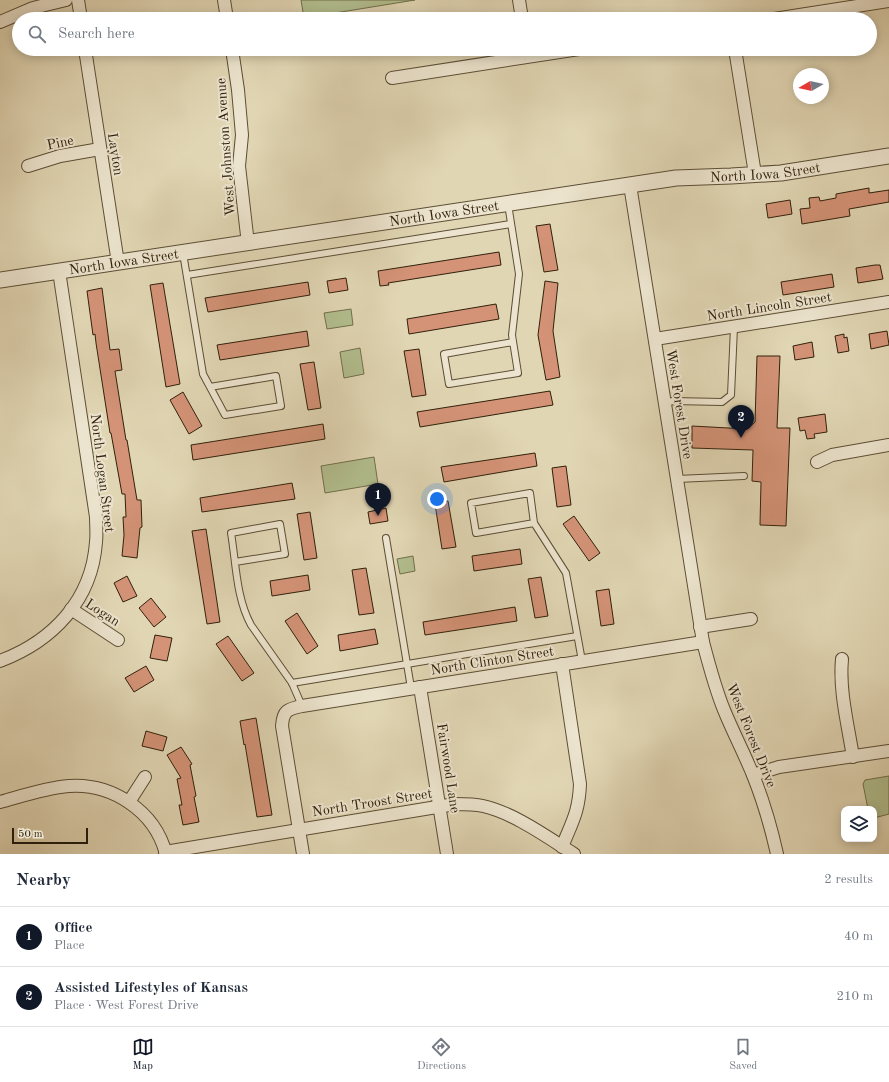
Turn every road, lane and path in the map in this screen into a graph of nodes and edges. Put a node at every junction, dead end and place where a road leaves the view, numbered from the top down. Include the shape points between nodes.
1 (66, 0) edge
2 (78, 0) edge
3 (224, 0) edge
4 (519, 0) edge
5 (889, 0) edge
6 (24, 12) edge
7 (80, 12) edge
8 (226, 12) edge
9 (521, 12) edge
10 (816, 12) edge
11 (12, 17) edge
12 (0, 22) edge
13 (86, 56) edge
14 (233, 56) edge
15 (512, 56) edge
16 (736, 56) edge
17 (392, 78) dead end
18 (100, 149) junction
19 (889, 156) edge
20 (28, 166) dead end
21 (755, 174) junction
22 (630, 185) junction
23 (508, 204) junction
24 (512, 224) junction
25 (248, 244) junction
26 (183, 253) junction
27 (118, 263) junction
28 (59, 271) junction
29 (187, 275) junction
30 (0, 280) edge
31 (889, 302) edge
32 (734, 327) junction
33 (655, 339) junction
34 (513, 342) junction
35 (210, 387) junction
36 (665, 403) junction
37 (889, 445) edge
38 (817, 462) dead end
39 (744, 476) dead end
40 (676, 479) junction
41 (534, 523) junction
42 (386, 538) dead end
43 (235, 562) junction
44 (71, 609) junction
45 (751, 619) dead end
46 (700, 627) junction
47 (577, 636) junction
48 (118, 640) dead end
49 (703, 642) junction
50 (842, 659) dead end
51 (0, 661) edge
52 (582, 661) junction
53 (407, 663) junction
54 (562, 664) junction
55 (292, 683) junction
56 (416, 688) junction
57 (302, 706) junction
58 (889, 751) edge
59 (853, 757) junction
60 (753, 774) junction
61 (145, 777) dead end
62 (0, 802) edge
63 (130, 802) junction
64 (440, 807) junction
65 (299, 829) junction
66 (562, 847) junction
67 (165, 853) edge
68 (303, 854) edge
69 (447, 854) edge
70 (574, 854) edge
71 (777, 854) edge

1 - 6 street
2 - 7 street
3 - 8 street
4 - 9 street
5 - 10 street
11 - 12 street
13 - 18 street, Layton
14 - 25 street, West Johnston Avenue via 242,135 239,166
15 - 17 street
16 - 21 street
18 - 20 street, Pine via 60,156
18 - 27 street, Layton
19 - 21 street, North Iowa Street via 781,173
21 - 22 street, North Iowa Street via 676,178
22 - 23 street, North Iowa Street
22 - 33 street, West Forest Drive
23 - 24 lane
23 - 25 street, North Iowa Street
24 - 29 lane
24 - 34 lane via 520,274
25 - 26 street, North Iowa Street
26 - 27 street, North Iowa Street
26 - 29 lane
27 - 28 street, North Iowa Street
28 - 30 street, North Iowa Street
28 - 44 street, North Logan Street via 96,517 96,541 91,570
29 - 35 lane via 203,374
31 - 32 street, North Lincoln Street
32 - 33 street, North Lincoln Street
32 - 36 lane via 731,395 722,402
33 - 36 street, West Forest Drive
34 - 34 lane via 518,373 449,384 444,354
35 - 35 lane via 225,415 280,406 276,376
36 - 40 street, West Forest Drive
37 - 38 street via 838,454
39 - 40 lane
40 - 46 street, West Forest Drive
41 - 41 lane via 530,493 471,503 476,533
41 - 47 lane via 566,573
42 - 53 lane
43 - 43 lane via 285,554 280,524 231,533
43 - 55 lane via 245,615
44 - 48 street, Logan
44 - 51 street, North Logan Street via 40,642
45 - 46 street
46 - 49 street, West Forest Drive
47 - 52 lane
47 - 53 lane
49 - 52 street, North Clinton Street
49 - 60 street, West Forest Drive via 713,680
50 - 59 street via 843,695
52 - 54 street, North Clinton Street
53 - 55 lane
53 - 56 lane
54 - 56 street, North Clinton Street
54 - 66 street via 580,784 577,812
55 - 57 lane
56 - 57 street, North Clinton Street
56 - 64 street, Fairwood Lane
57 - 65 street, North Clinton Street via 286,711 282,726
58 - 59 street
59 - 60 street via 779,767
60 - 71 street, West Forest Drive
61 - 63 street
62 - 63 street via 40,791 83,786 116,795
63 - 67 street via 149,821
64 - 65 street, North Troost Street
64 - 66 street, North Troost Street via 470,804 502,811
64 - 69 street, Fairwood Lane
65 - 67 street, North Troost Street
65 - 68 street
66 - 70 street, North Troost Street

